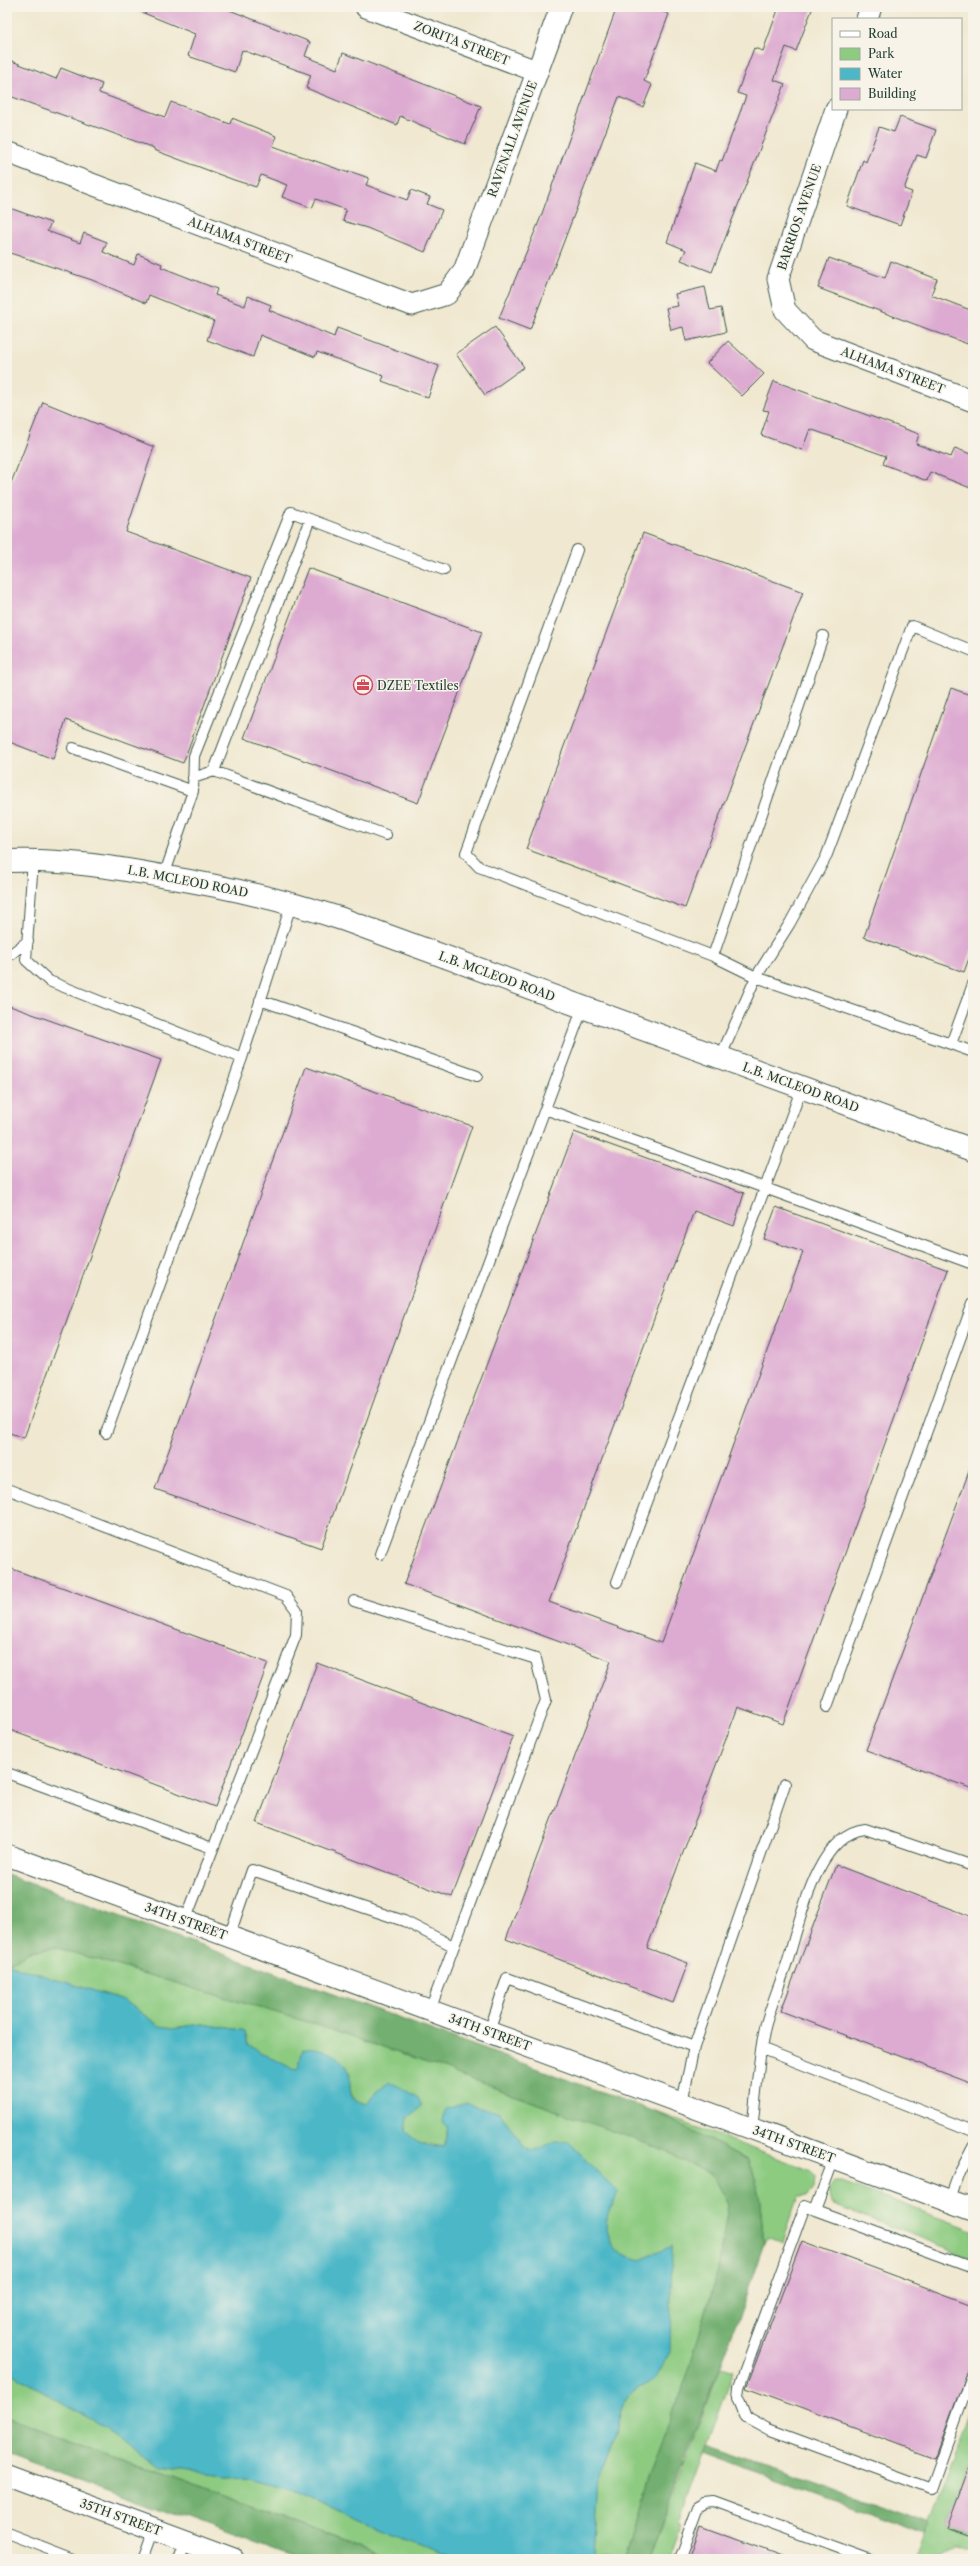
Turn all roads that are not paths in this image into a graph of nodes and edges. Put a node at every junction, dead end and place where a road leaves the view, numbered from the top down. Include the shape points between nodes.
1 (366, 7) edge
2 (560, 7) edge
3 (871, 7) edge
4 (867, 18) edge
5 (536, 71) junction
6 (836, 110) edge
7 (7, 152) edge
8 (464, 271) joint
9 (813, 340) joint
10 (973, 401) edge
11 (310, 519) junction
12 (578, 550) dead end
13 (444, 570) dead end
14 (823, 636) dead end
15 (973, 651) edge
16 (74, 748) dead end
17 (214, 771) junction
18 (193, 778) junction
19 (193, 791) junction
20 (386, 835) dead end
21 (33, 860) junction
22 (7, 861) edge
23 (164, 876) junction
24 (292, 902) junction
25 (28, 941) junction
26 (713, 956) junction
27 (7, 957) edge
28 (756, 976) junction
29 (973, 984) edge
30 (260, 1000) junction
31 (583, 1007) junction
32 (952, 1044) junction
33 (973, 1052) edge
34 (242, 1058) junction
35 (720, 1058) junction
36 (477, 1076) dead end
37 (802, 1087) junction
38 (545, 1109) junction
39 (973, 1150) edge
40 (765, 1188) junction
41 (973, 1264) edge
42 (973, 1303) edge
43 (106, 1433) dead end
44 (7, 1489) edge
45 (380, 1554) dead end
46 (617, 1582) dead end
47 (354, 1601) dead end
48 (827, 1706) dead end
49 (7, 1773) edge
50 (785, 1784) dead end
51 (212, 1848) junction
52 (7, 1855) edge
53 (973, 1866) edge
54 (185, 1921) junction
55 (229, 1937) junction
56 (453, 1946) junction
57 (430, 2010) junction
58 (489, 2032) junction
59 (694, 2047) junction
60 (763, 2048) junction
61 (682, 2102) junction
62 (752, 2129) junction
63 (973, 2132) edge
64 (973, 2147) edge
65 (834, 2159) junction
66 (949, 2202) junction
67 (815, 2210) junction
68 (973, 2210) edge
69 (973, 2268) edge
70 (973, 2371) edge
71 (7, 2475) edge
72 (154, 2529) junction
73 (7, 2533) edge
74 (182, 2550) edge
75 (74, 2559) edge
76 (144, 2559) edge
77 (234, 2559) edge
78 (679, 2559) edge
79 (869, 2559) edge

1 - 5 street, ZORITA STREET
2 - 5 street, RAVENALL AVENUE
3 - 4 street
5 - 8 street, RAVENALL AVENUE
6 - 9 street, BARRIOS AVENUE via 778,278 785,310
7 - 8 street, ALHAMA STREET via 412,305 447,294
9 - 10 street, ALHAMA STREET
11 - 13 lane
11 - 17 lane
11 - 18 lane via 291,512 194,756
12 - 26 lane via 466,853 479,867
14 - 26 lane
15 - 28 lane via 912,626 826,857 790,923
16 - 19 lane
17 - 18 lane
17 - 20 lane
18 - 19 lane
19 - 23 lane
21 - 22 street, L.B. MCLEOD ROAD
21 - 23 street, L.B. MCLEOD ROAD via 127,869
21 - 25 lane
23 - 24 street, L.B. MCLEOD ROAD via 234,888
24 - 30 lane
24 - 31 street, L.B. MCLEOD ROAD
25 - 27 lane
25 - 34 lane via 26,960 49,981
26 - 28 lane
28 - 32 lane
28 - 35 lane
29 - 32 lane
30 - 34 lane
30 - 36 lane
31 - 35 street, L.B. MCLEOD ROAD
31 - 38 lane
32 - 33 lane
34 - 43 lane
35 - 37 street, L.B. MCLEOD ROAD
37 - 39 street, L.B. MCLEOD ROAD
37 - 40 lane
38 - 40 lane
38 - 45 lane
40 - 41 lane
40 - 46 lane
42 - 48 lane
44 - 51 lane via 286,1596 297,1611 296,1635
47 - 56 lane via 536,1659 546,1700
49 - 51 lane
50 - 59 lane
51 - 54 lane
52 - 54 street, 34TH STREET
53 - 60 lane via 865,1829 853,1830 840,1838 821,1867 800,1913 765,2027
54 - 55 street, 34TH STREET
55 - 56 lane via 252,1870 404,1921
55 - 57 street, 34TH STREET
56 - 57 lane
57 - 58 street, 34TH STREET
58 - 59 lane via 507,1978
58 - 61 street, 34TH STREET
59 - 61 lane
60 - 62 lane
60 - 63 lane
61 - 62 street, 34TH STREET
62 - 65 street, 34TH STREET
64 - 66 lane
65 - 66 street, 34TH STREET
65 - 67 lane
66 - 68 street, 34TH STREET
67 - 69 lane
67 - 70 lane via 805,2206 739,2387 738,2397 746,2417 768,2429 931,2489
71 - 72 street, 35TH STREET
72 - 74 street, 35TH STREET
72 - 76 lane
73 - 75 lane
74 - 77 street, 35TH STREET
78 - 79 lane via 698,2508 705,2503 714,2502

